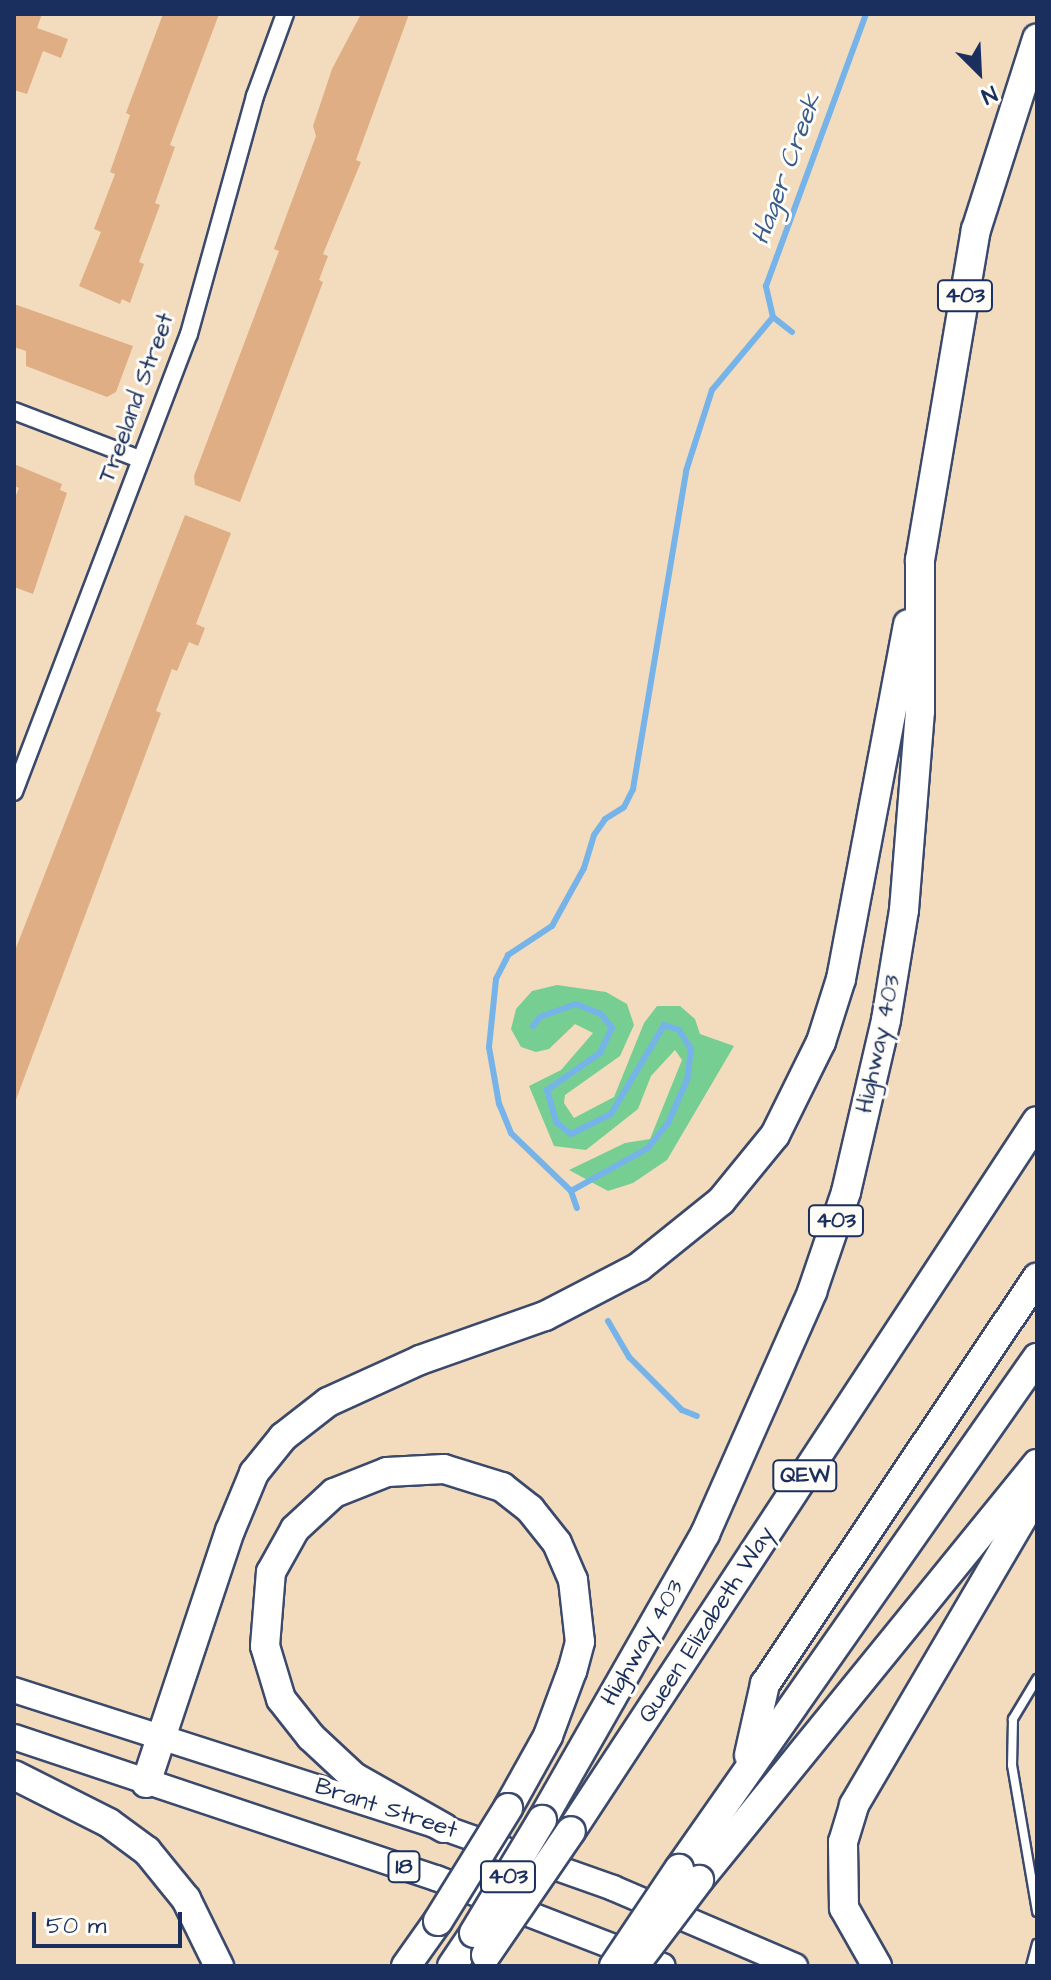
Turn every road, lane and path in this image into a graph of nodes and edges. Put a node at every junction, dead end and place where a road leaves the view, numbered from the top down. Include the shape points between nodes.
1 (285, 14) edge
2 (1037, 39) edge
3 (14, 411) edge
4 (140, 459) junction
5 (920, 560) junction
6 (14, 792) edge
7 (1037, 1121) edge
8 (1037, 1278) edge
9 (1037, 1358) edge
10 (1037, 1464) edge
11 (1037, 1493) edge
12 (1037, 1679) edge
13 (14, 1690) edge
14 (14, 1737) edge
15 (159, 1738) junction
16 (745, 1771) junction
17 (14, 1775) edge
18 (146, 1783) junction
19 (444, 1828) junction
20 (689, 1875) junction
21 (1037, 1912) edge
22 (1037, 1944) edge
23 (480, 1952) edge
24 (219, 1966) edge
25 (406, 1966) edge
26 (452, 1966) edge
27 (614, 1966) edge
28 (634, 1966) edge
29 (663, 1966) edge
30 (795, 1966) edge
31 (877, 1966) edge
32 (1031, 1966) edge

1 - 4 street, Treeland Street via 255,96 189,334
2 - 5 highway, Highway 403 / 403 via 976,230
3 - 4 street
4 - 6 street, Treeland Street
5 - 15 highway via 841,979 821,1042 775,1135 721,1201 639,1267 545,1316 420,1360 328,1402 283,1437 254,1473
5 - 23 highway, Highway 403 / 403, bridge via 920,711 904,910 878,1062 846,1192 812,1292 705,1534 542,1820
7 - 23 highway, Queen Elizabeth Way / QEW, bridge via 571,1831
8 - 16 highway via 765,1684
9 - 16 highway
10 - 20 highway
11 - 31 highway via 854,1805 843,1842 844,1908
12 - 21 lane via 1013,1719 1012,1765
13 - 15 main road, Brant Street / 18
14 - 18 main road, Brant Street / 18
15 - 18 highway
15 - 19 main road, Brant Street / 18
16 - 20 highway
17 - 24 highway via 109,1823 147,1851 186,1899
18 - 29 main road, Brant Street / 18 via 436,1878
19 - 25 highway, bridge via 354,1777 311,1737 281,1699 265,1646 271,1572 295,1529 334,1493 387,1472 444,1469 502,1487 530,1509 557,1543 573,1580 580,1642 548,1736
19 - 30 main road, Brant Street / 18 via 613,1888
20 - 27 highway, bridge
20 - 28 highway, bridge
22 - 32 lane
23 - 26 highway, Highway 403 / 403

